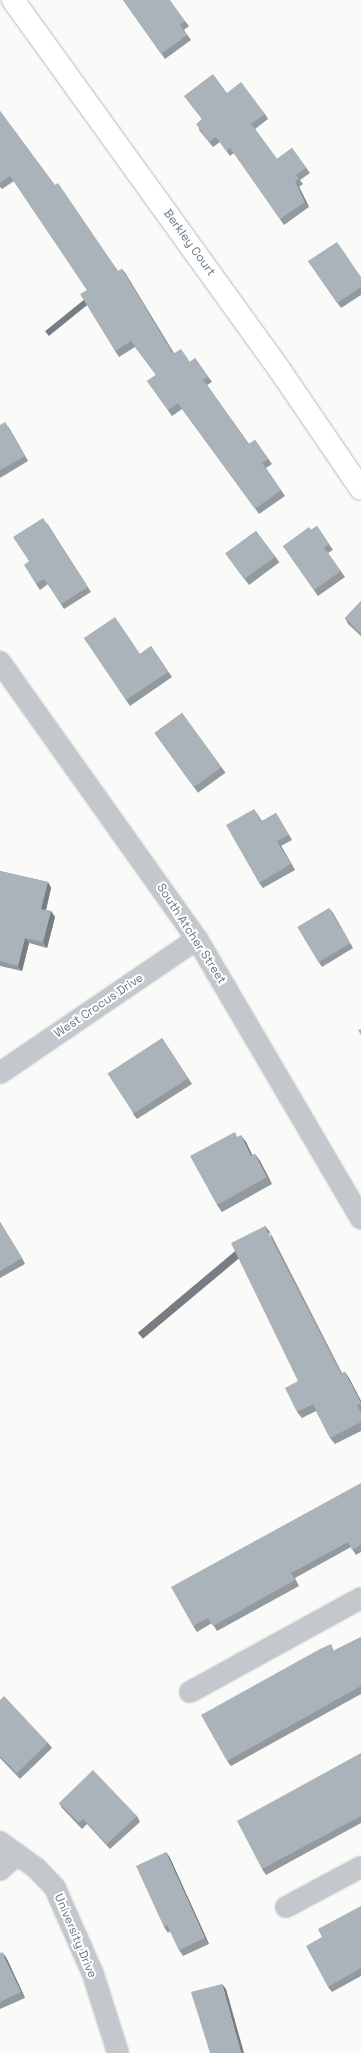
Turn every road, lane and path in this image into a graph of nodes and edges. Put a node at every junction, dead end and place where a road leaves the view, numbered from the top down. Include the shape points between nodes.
1 (13, 0) edge
2 (361, 489) edge
3 (0, 662) edge
4 (197, 939) junction
5 (0, 1073) edge
6 (361, 1219) edge
7 (361, 1598) edge
8 (190, 1692) dead end
9 (0, 1842) edge
10 (17, 1854) junction
11 (361, 1867) edge
12 (0, 1870) edge
13 (286, 1907) dead end
14 (118, 2053) edge

1 - 2 street, Berkley Court via 279,369
3 - 4 street, South Atcher Street
4 - 5 street, West Crocus Drive
4 - 6 street, South Atcher Street
7 - 8 street
9 - 10 street, University Drive
10 - 12 street
10 - 14 street, University Drive via 55,1888 93,1974
11 - 13 street

